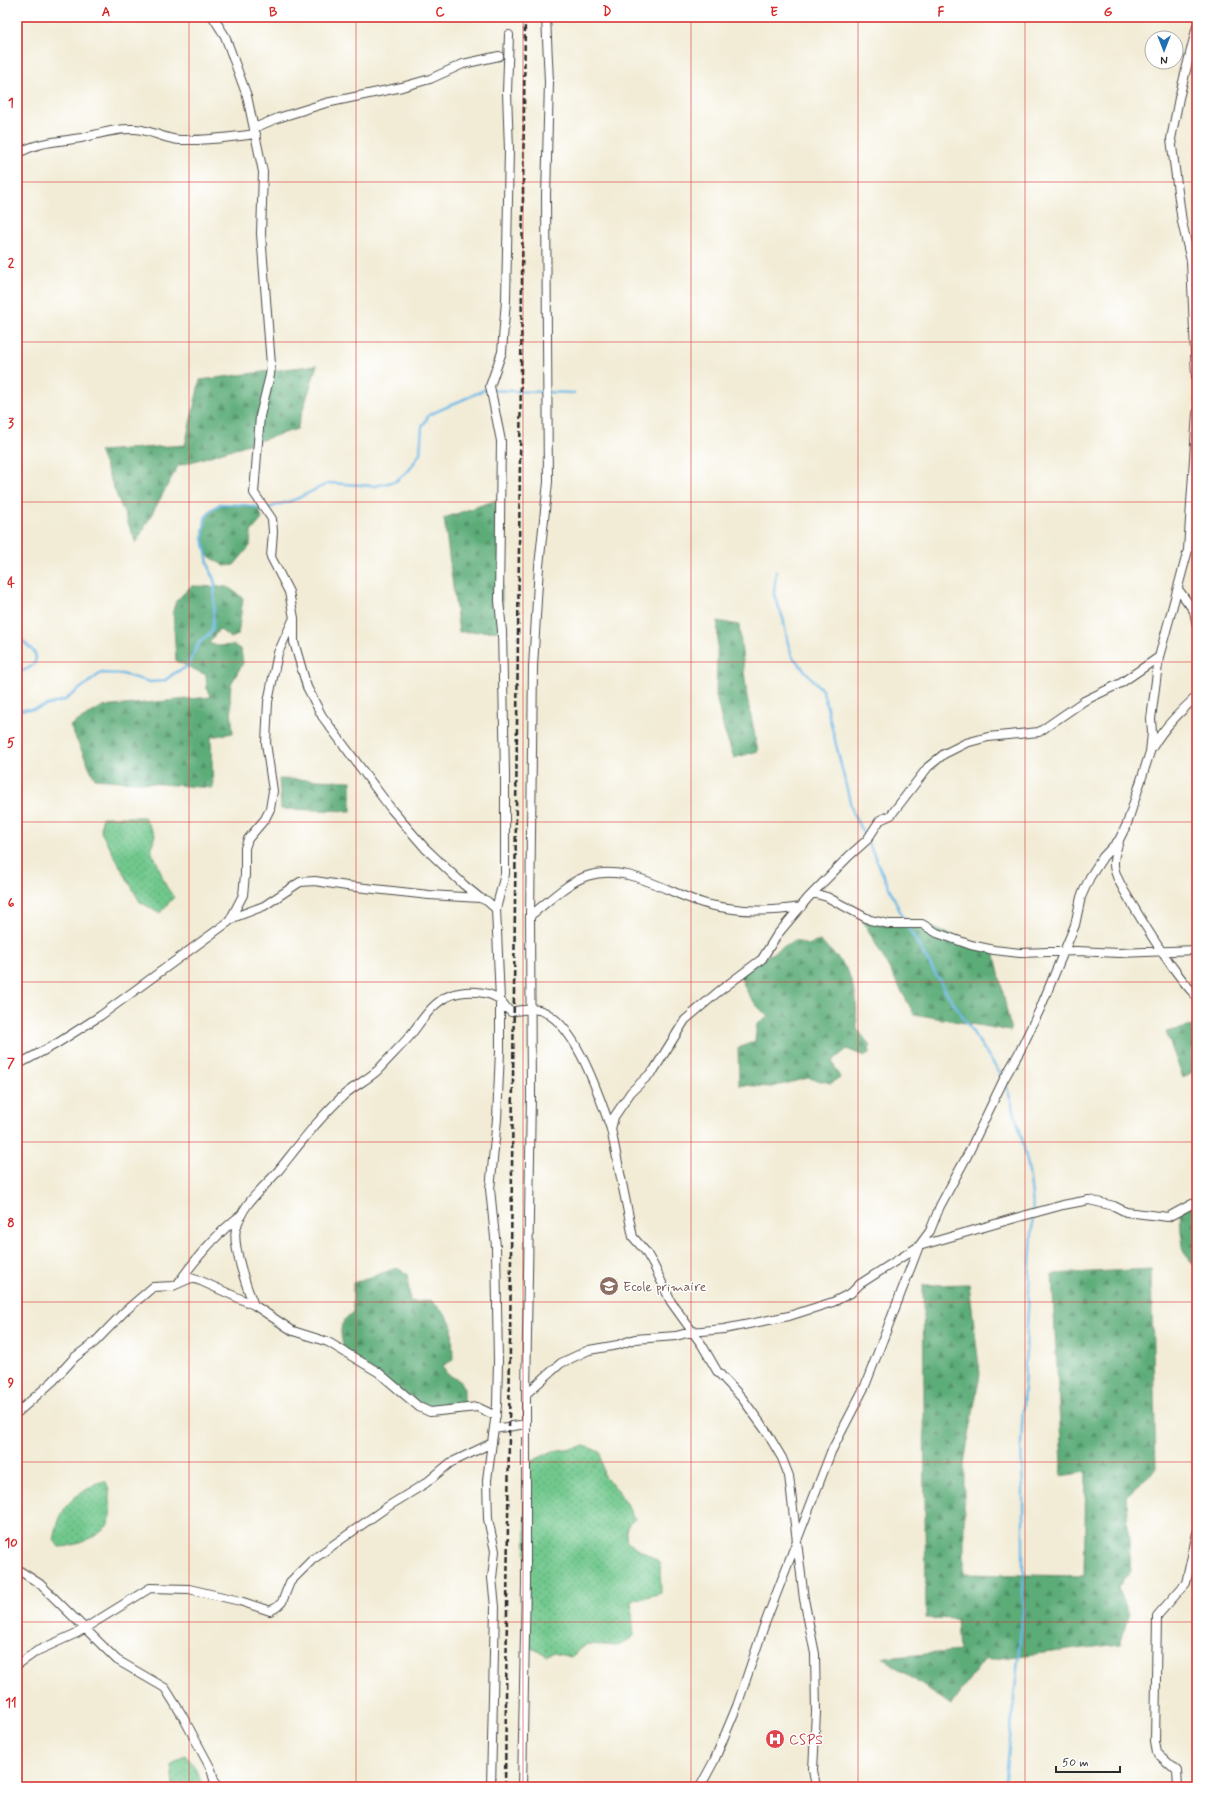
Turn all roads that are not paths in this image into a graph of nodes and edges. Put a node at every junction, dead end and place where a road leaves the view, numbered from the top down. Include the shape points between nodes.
1 (213, 17) edge
2 (546, 17) edge
3 (1197, 26) edge
4 (509, 35) dead end
5 (499, 56) dead end
6 (255, 131) junction
7 (17, 154) edge
8 (1197, 399) edge
9 (1197, 413) edge
10 (1178, 589) junction
11 (294, 618) junction
12 (1197, 626) edge
13 (1159, 657) junction
14 (1197, 696) edge
15 (1150, 752) junction
16 (1119, 840) junction
17 (813, 893) junction
18 (480, 898) junction
19 (801, 907) junction
20 (496, 909) junction
21 (530, 916) junction
22 (229, 922) junction
23 (1197, 950) edge
24 (1065, 951) junction
25 (1163, 951) junction
26 (1197, 996) edge
27 (500, 1000) junction
28 (532, 1009) junction
29 (17, 1065) edge
30 (611, 1129) junction
31 (1197, 1203) edge
32 (241, 1214) junction
33 (919, 1246) junction
34 (177, 1285) junction
35 (254, 1305) junction
36 (691, 1332) junction
37 (526, 1394) junction
38 (17, 1414) edge
39 (496, 1416) junction
40 (526, 1424) junction
41 (494, 1429) junction
42 (492, 1443) junction
43 (1197, 1533) edge
44 (796, 1545) junction
45 (17, 1569) edge
46 (84, 1627) junction
47 (17, 1665) edge
48 (216, 1787) edge
49 (491, 1787) edge
50 (522, 1787) edge
51 (700, 1787) edge
52 (816, 1787) edge
53 (1178, 1787) edge

1 - 6 street via 228,44 247,96
2 - 21 street via 549,82 546,197 548,482 539,566 533,668
3 - 8 street via 1170,140 1182,222 1191,261
4 - 20 street via 506,300 502,352 490,386 502,441 499,601 505,773 505,874
5 - 6 street via 462,64 430,79 402,87 326,103 278,118
6 - 7 street via 216,139 182,140 136,129 112,130 82,138 34,145
6 - 11 street via 264,181 261,234 270,375 260,416 254,492 272,519 271,557 289,592
9 - 10 street via 1188,550
10 - 12 street via 1194,611
10 - 13 street
11 - 18 street via 296,651 307,687 322,716 392,810 425,848
11 - 22 street via 278,653 268,702 266,743 273,791 270,809 265,820 248,839 245,848 243,895
13 - 15 street via 1151,719
13 - 17 street via 1121,683 1084,701 1039,732 988,736 944,754 928,767 891,815 880,820 867,840
14 - 15 street via 1174,718
15 - 16 street via 1127,824
16 - 24 street via 1103,857 1080,897 1075,925
16 - 25 street via 1114,861 1115,871
17 - 19 street
17 - 24 street via 828,897 870,920 889,924 922,924 937,933 971,945 1020,953
18 - 20 street via 487,900
18 - 22 street via 429,895 306,880 264,906
19 - 21 street via 759,912 710,905 685,898 652,882 604,872 587,876 571,885
19 - 30 street via 777,935 762,959 686,1020 654,1070 631,1092 614,1117
20 - 27 street
21 - 28 street
22 - 29 street via 100,1016
23 - 25 street
24 - 25 street
24 - 33 street via 1020,1051 940,1206 930,1231
25 - 26 street
27 - 28 street via 511,1012
27 - 32 street via 488,994 469,992 452,995 437,1004 376,1071 330,1109 261,1187
27 - 39 street via 497,1119 490,1189 496,1247
28 - 30 street via 551,1016 568,1033 583,1057
28 - 37 street
30 - 36 street via 633,1237 646,1252 671,1302
31 - 33 street via 1168,1217 1126,1212 1114,1206 1089,1200
32 - 34 street via 200,1253
32 - 35 street via 235,1230 235,1239
33 - 36 street via 833,1302 789,1316 724,1329
33 - 44 street via 865,1386 831,1452
34 - 35 street via 188,1278 193,1278
34 - 38 street via 153,1287 95,1342 75,1357
35 - 39 street via 293,1331 328,1342 349,1354 378,1372 419,1407 430,1412 477,1408
36 - 37 street via 676,1336 635,1339 589,1350 561,1363
36 - 44 street via 717,1371 742,1398 766,1431 782,1458 789,1476
37 - 40 street
39 - 41 street
40 - 41 street
40 - 50 street
41 - 42 street
42 - 46 street via 450,1463 426,1483 312,1560 290,1582 282,1602 270,1611 189,1589 150,1588
42 - 49 street via 487,1480 488,1519 495,1551 492,1578 495,1607
43 - 53 street via 1186,1583 1157,1616 1155,1742 1157,1753 1177,1771
44 - 51 street via 764,1626 737,1706
44 - 52 street via 815,1654 813,1770
45 - 46 street via 40,1584
46 - 47 street via 37,1651
46 - 48 street via 117,1660 165,1688 211,1769

